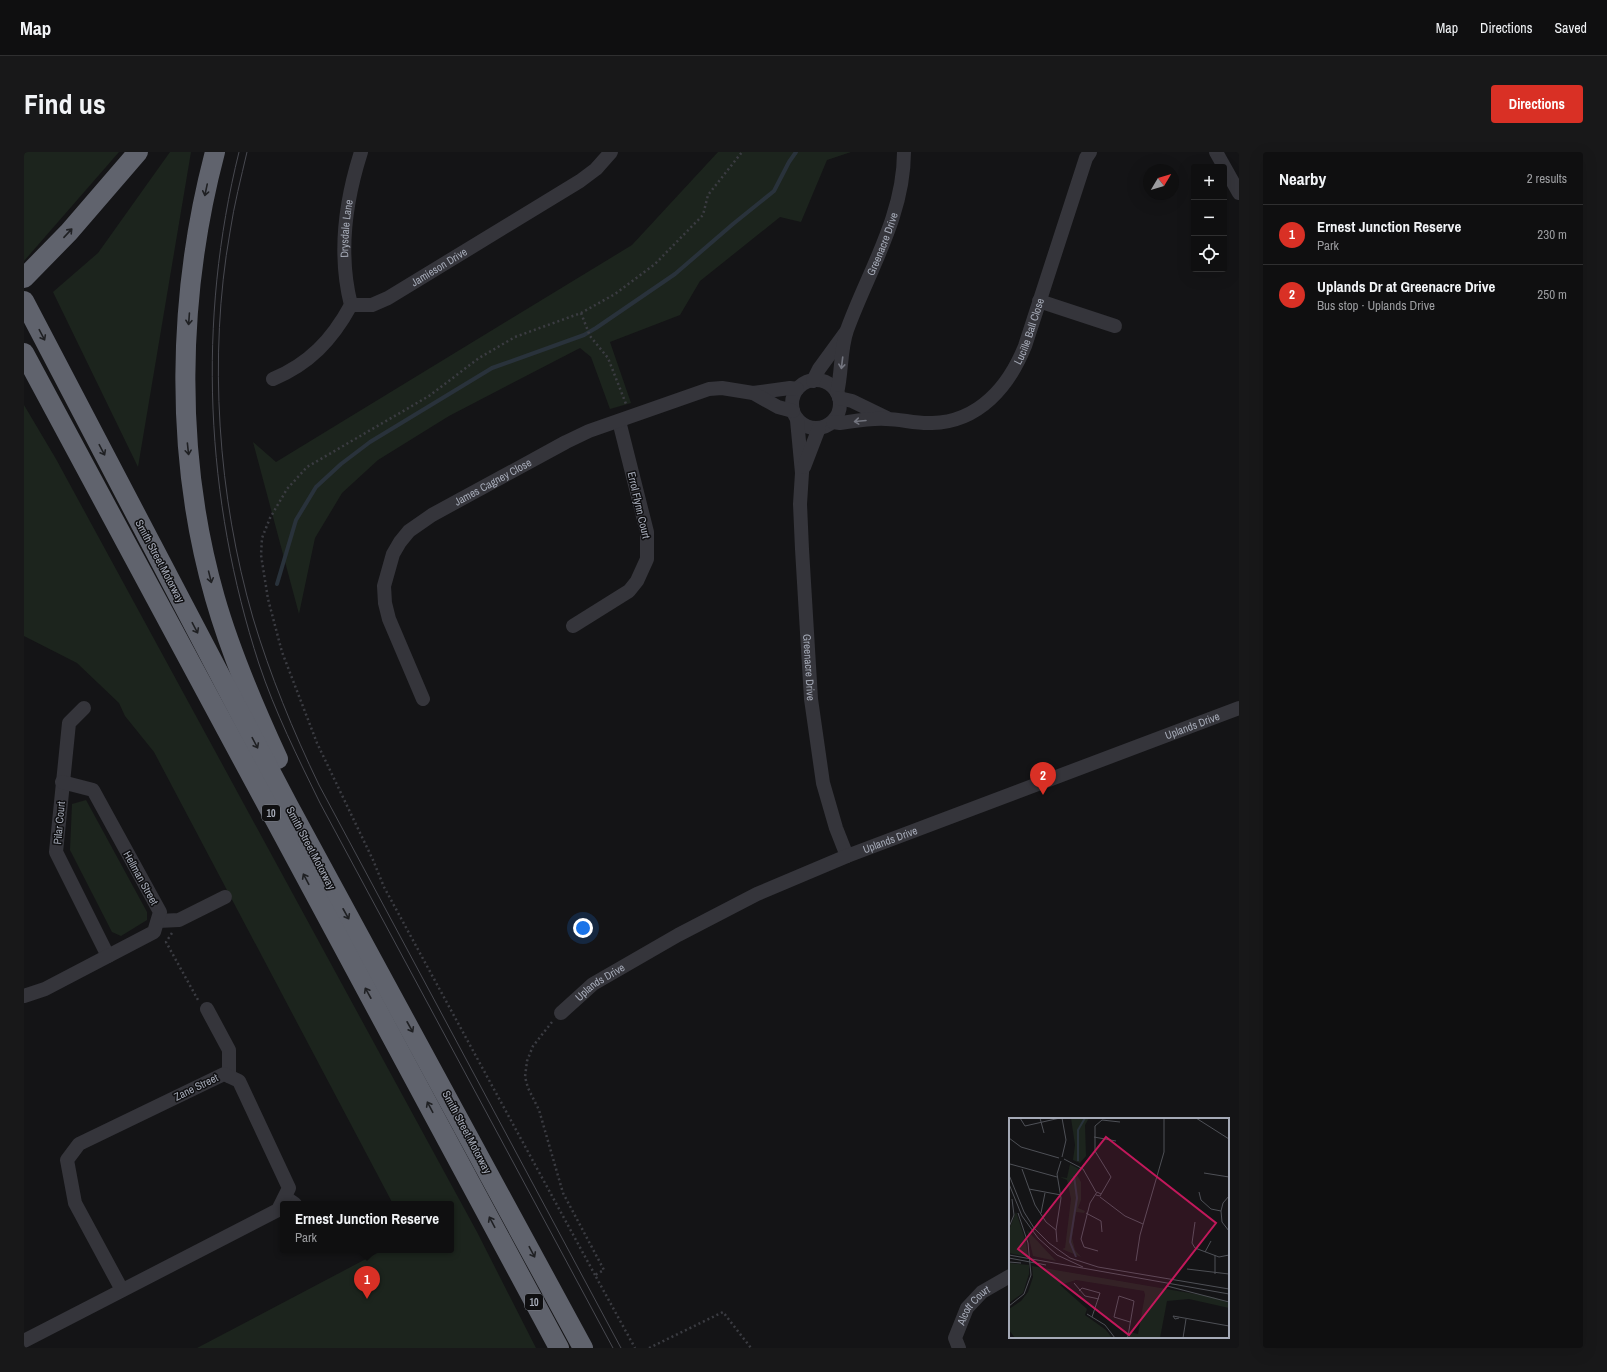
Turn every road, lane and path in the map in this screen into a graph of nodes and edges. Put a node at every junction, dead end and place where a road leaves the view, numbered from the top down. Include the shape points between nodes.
1 (138, 152) edge
2 (215, 152) edge
3 (362, 152) edge
4 (742, 152) edge
5 (904, 152) edge
6 (1090, 152) edge
7 (1216, 152) edge
8 (609, 153) edge
9 (1239, 193) edge
10 (24, 278) edge
11 (24, 301) edge
12 (1039, 301) junction
13 (351, 305) junction
14 (581, 312) junction
15 (1116, 326) dead end
16 (846, 332) junction
17 (24, 353) edge
18 (29, 367) edge
19 (273, 379) dead end
20 (813, 381) junction
21 (797, 389) junction
22 (753, 393) junction
23 (838, 396) junction
24 (795, 415) junction
25 (887, 418) junction
26 (625, 419) junction
27 (833, 422) junction
28 (819, 428) junction
29 (802, 473) junction
30 (573, 626) dead end
31 (424, 699) dead end
32 (84, 708) dead end
33 (1239, 708) edge
34 (62, 782) junction
35 (288, 805) junction
36 (847, 856) junction
37 (225, 898) dead end
38 (179, 920) junction
39 (158, 921) junction
40 (108, 956) junction
41 (24, 996) edge
42 (207, 1009) joint
43 (561, 1013) joint
44 (229, 1076) junction
45 (290, 1200) edge
46 (280, 1208) edge
47 (595, 1275) junction
48 (1009, 1277) edge
49 (122, 1290) junction
50 (24, 1341) edge
51 (559, 1348) edge
52 (583, 1348) edge
53 (635, 1348) edge
54 (649, 1348) edge
55 (752, 1348) edge
56 (959, 1348) edge

10 -> 1 highway via 104,193
2 -> 35 highway via 198,231 191,292 187,351 187,443 202,548 215,599 240,670 281,766
3 - 13 street, Drysdale Lane via 349,194 345,223 345,271
4 - 14 path via 708,195 703,215 655,264 615,294
5 - 16 street, Greenacre Drive via 896,210
6 - 12 street, Lucille Ball Close
7 - 9 street
8 - 13 street, Jamieson Drive via 596,169 580,181 388,298 372,305
11 -> 35 highway, Smith Street Motorway / 10
12 - 15 street
12 - 25 street, Lucille Ball Close via 1018,363 1001,390 992,399 951,421 915,423
13 - 19 street via 337,330 316,353 295,369
14 - 26 path via 590,336 608,358
14 - 47 path via 515,337 479,358 429,396 307,467 287,489 270,518 262,538 261,555 268,599 282,652 317,743 384,887
16 - 20 street, Greenacre Drive
16 -> 23 street, Greenacre Drive
17 - 18 highway, Smith Street Motorway / 10
51 -> 18 highway, Smith Street Motorway / 10
20 - 21 street
20 - 23 street via 827,383
21 - 22 street, James Cagney Close
21 - 24 street via 793,396
22 - 24 street, James Cagney Close
22 - 26 street, James Cagney Close via 722,388 709,389
23 - 25 street, Lucille Ball Close
23 - 27 street via 839,411
24 - 28 street via 803,425
24 - 29 street, Greenacre Drive
25 -> 27 street, Lucille Ball Close
26 - 30 street, Errol Flynn Court via 647,532 647,559 637,581 629,591
26 - 31 street, James Cagney Close via 566,442 432,515 409,531 400,542 387,570 384,586 385,603 389,619
27 - 28 street
28 - 29 street, Greenacre Drive
29 - 36 street, Greenacre Drive via 801,534 811,700 824,784
32 - 34 street, Pilar Court via 69,723
33 - 36 street, Uplands Drive
34 - 39 street, Hellman Street via 93,790 160,912
34 - 40 street, Pilar Court via 56,852
35 -> 52 highway, Smith Street Motorway / 10
36 - 43 street, Uplands Drive via 757,894 678,935 593,984
37 - 38 street
38 - 39 street
38 - 42 path via 166,942 199,1002
39 - 40 street, Hellman Street via 154,932
40 - 41 street, Hellman Street via 45,990
42 - 44 street via 229,1050
43 - 47 path via 534,1046 527,1061 525,1077 539,1110 563,1193 604,1270
44 - 45 street, Zane Street via 239,1081 289,1188
44 - 49 street, Zane Street via 224,1074 79,1144 67,1160 75,1203
46 - 49 street, Zane Street
47 - 53 path
48 - 56 street, Alcott Court via 982,1292 967,1308 955,1338
49 - 50 street, Zane Street
54 - 55 path via 723,1312

